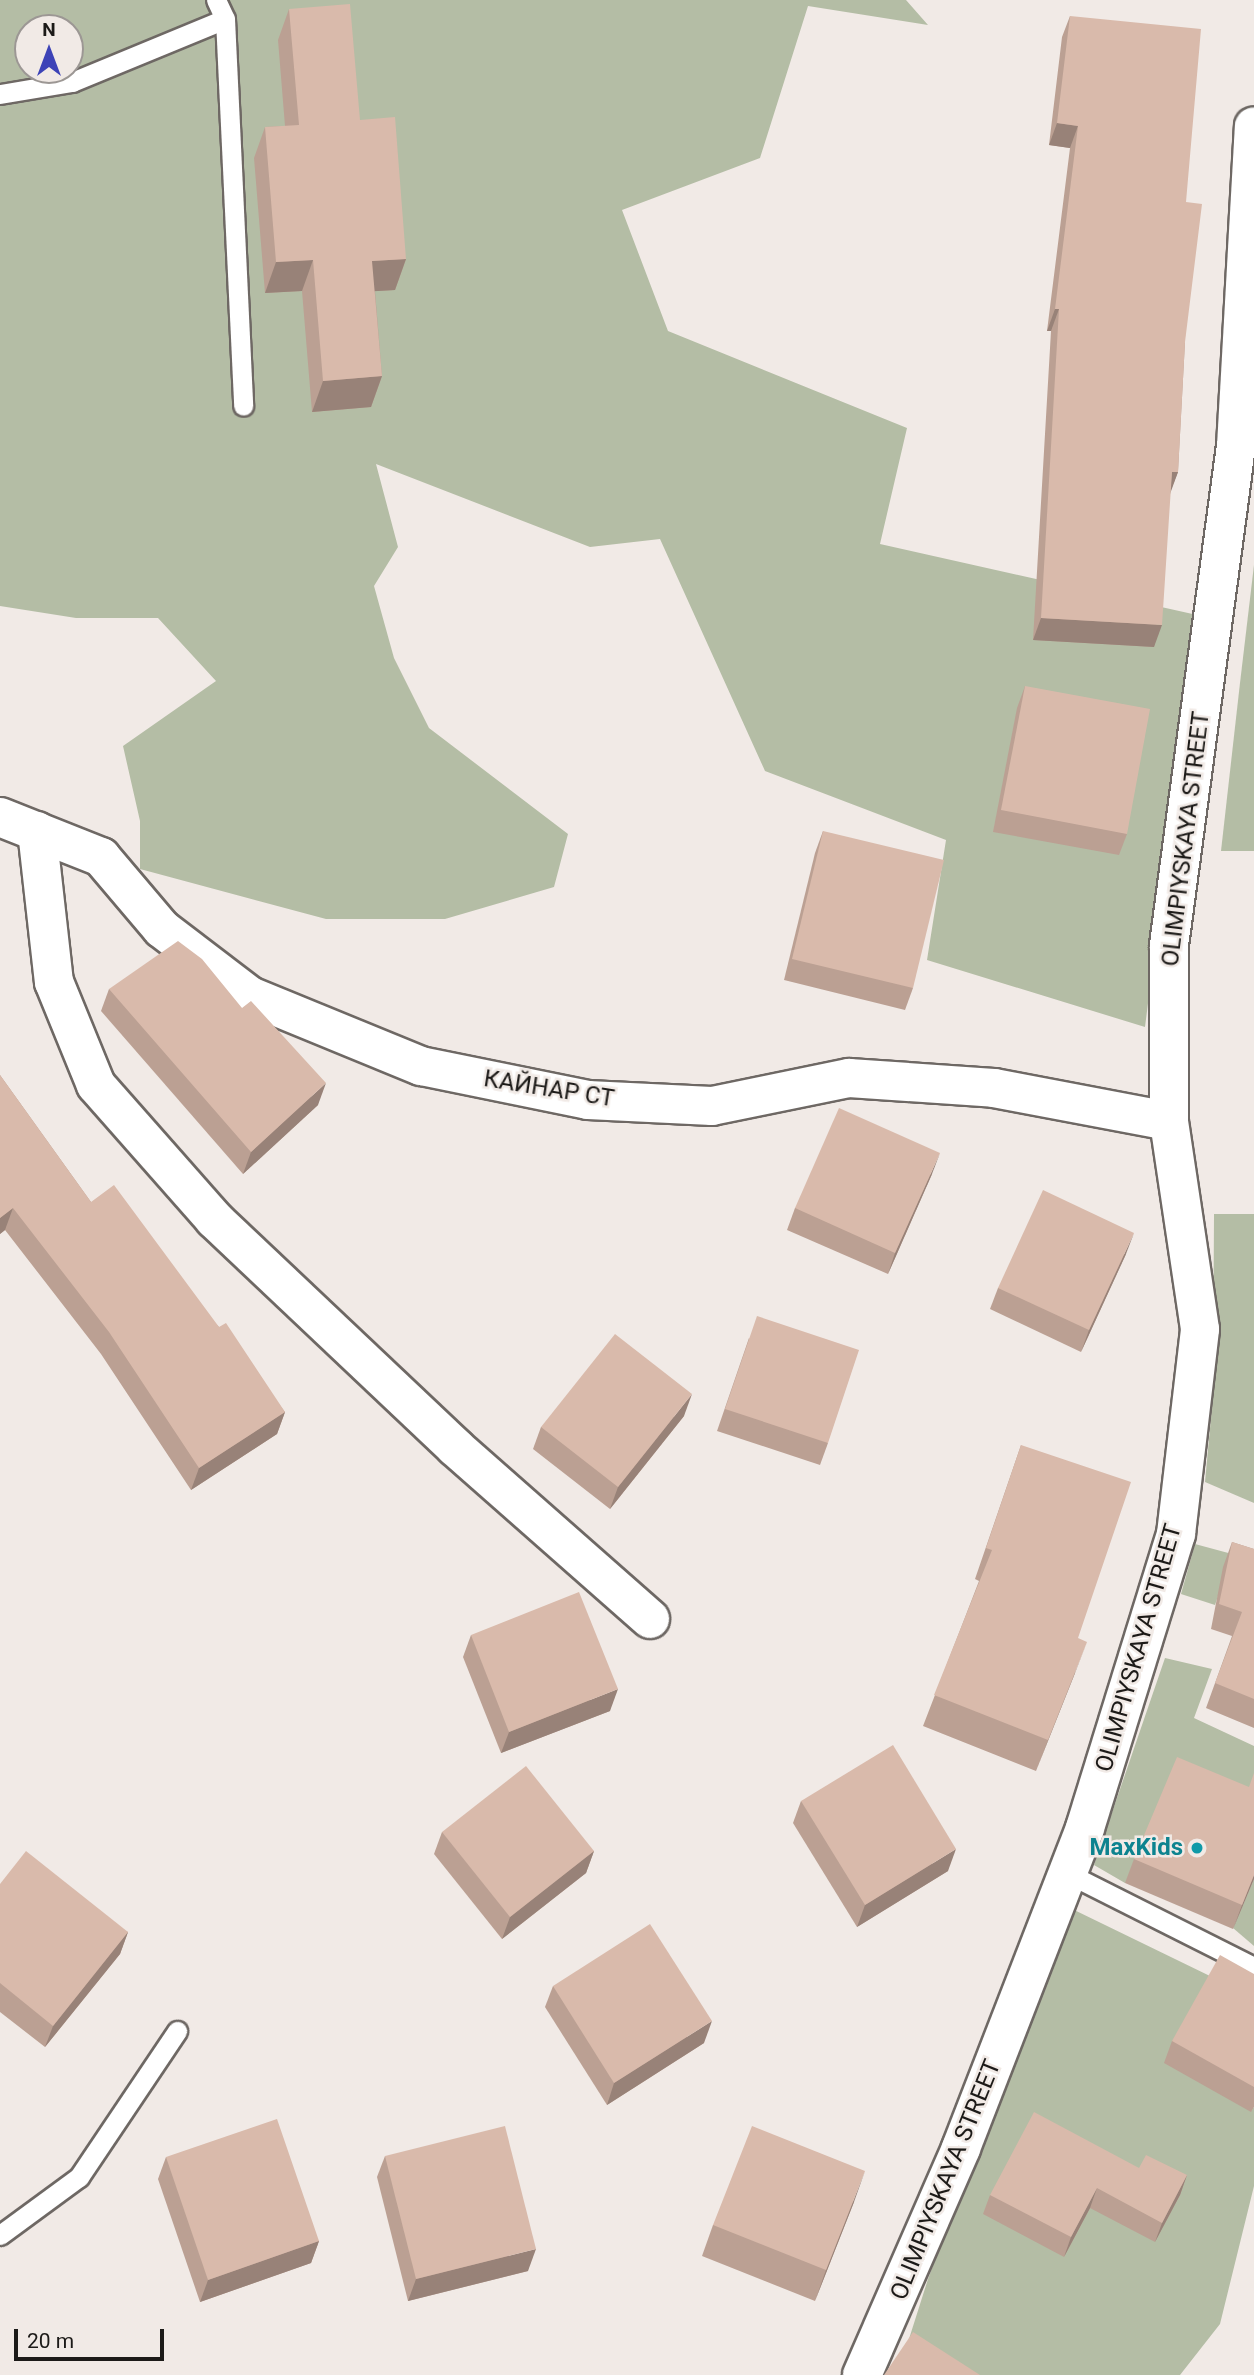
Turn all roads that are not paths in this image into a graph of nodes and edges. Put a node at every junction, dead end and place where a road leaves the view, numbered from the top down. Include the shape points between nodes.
1 (216, 0) edge
2 (225, 19) junction
3 (0, 94) edge
4 (1254, 127) edge
5 (243, 406) dead end
6 (0, 817) edge
7 (37, 831) junction
8 (1169, 1121) junction
9 (650, 1619) dead end
10 (1067, 1872) junction
11 (1254, 1967) edge
12 (177, 2031) dead end
13 (0, 2235) edge
14 (862, 2375) edge

1 - 2 lane
2 - 3 lane via 72,82
2 - 5 lane
4 - 8 street, OLIMPIYSKAYA STREET via 1236,446 1169,945
6 - 7 street, КАЙНАР СТ
7 - 8 street, КАЙНАР СТ via 101,857 162,929 250,996 421,1066 588,1100 712,1106 849,1078 994,1088
7 - 9 street via 54,982 96,1084 214,1219 455,1447
8 - 10 street, OLIMPIYSKAYA STREET via 1200,1329 1176,1534
10 - 11 lane
10 - 14 street, OLIMPIYSKAYA STREET via 961,2148
12 - 13 lane via 79,2177

